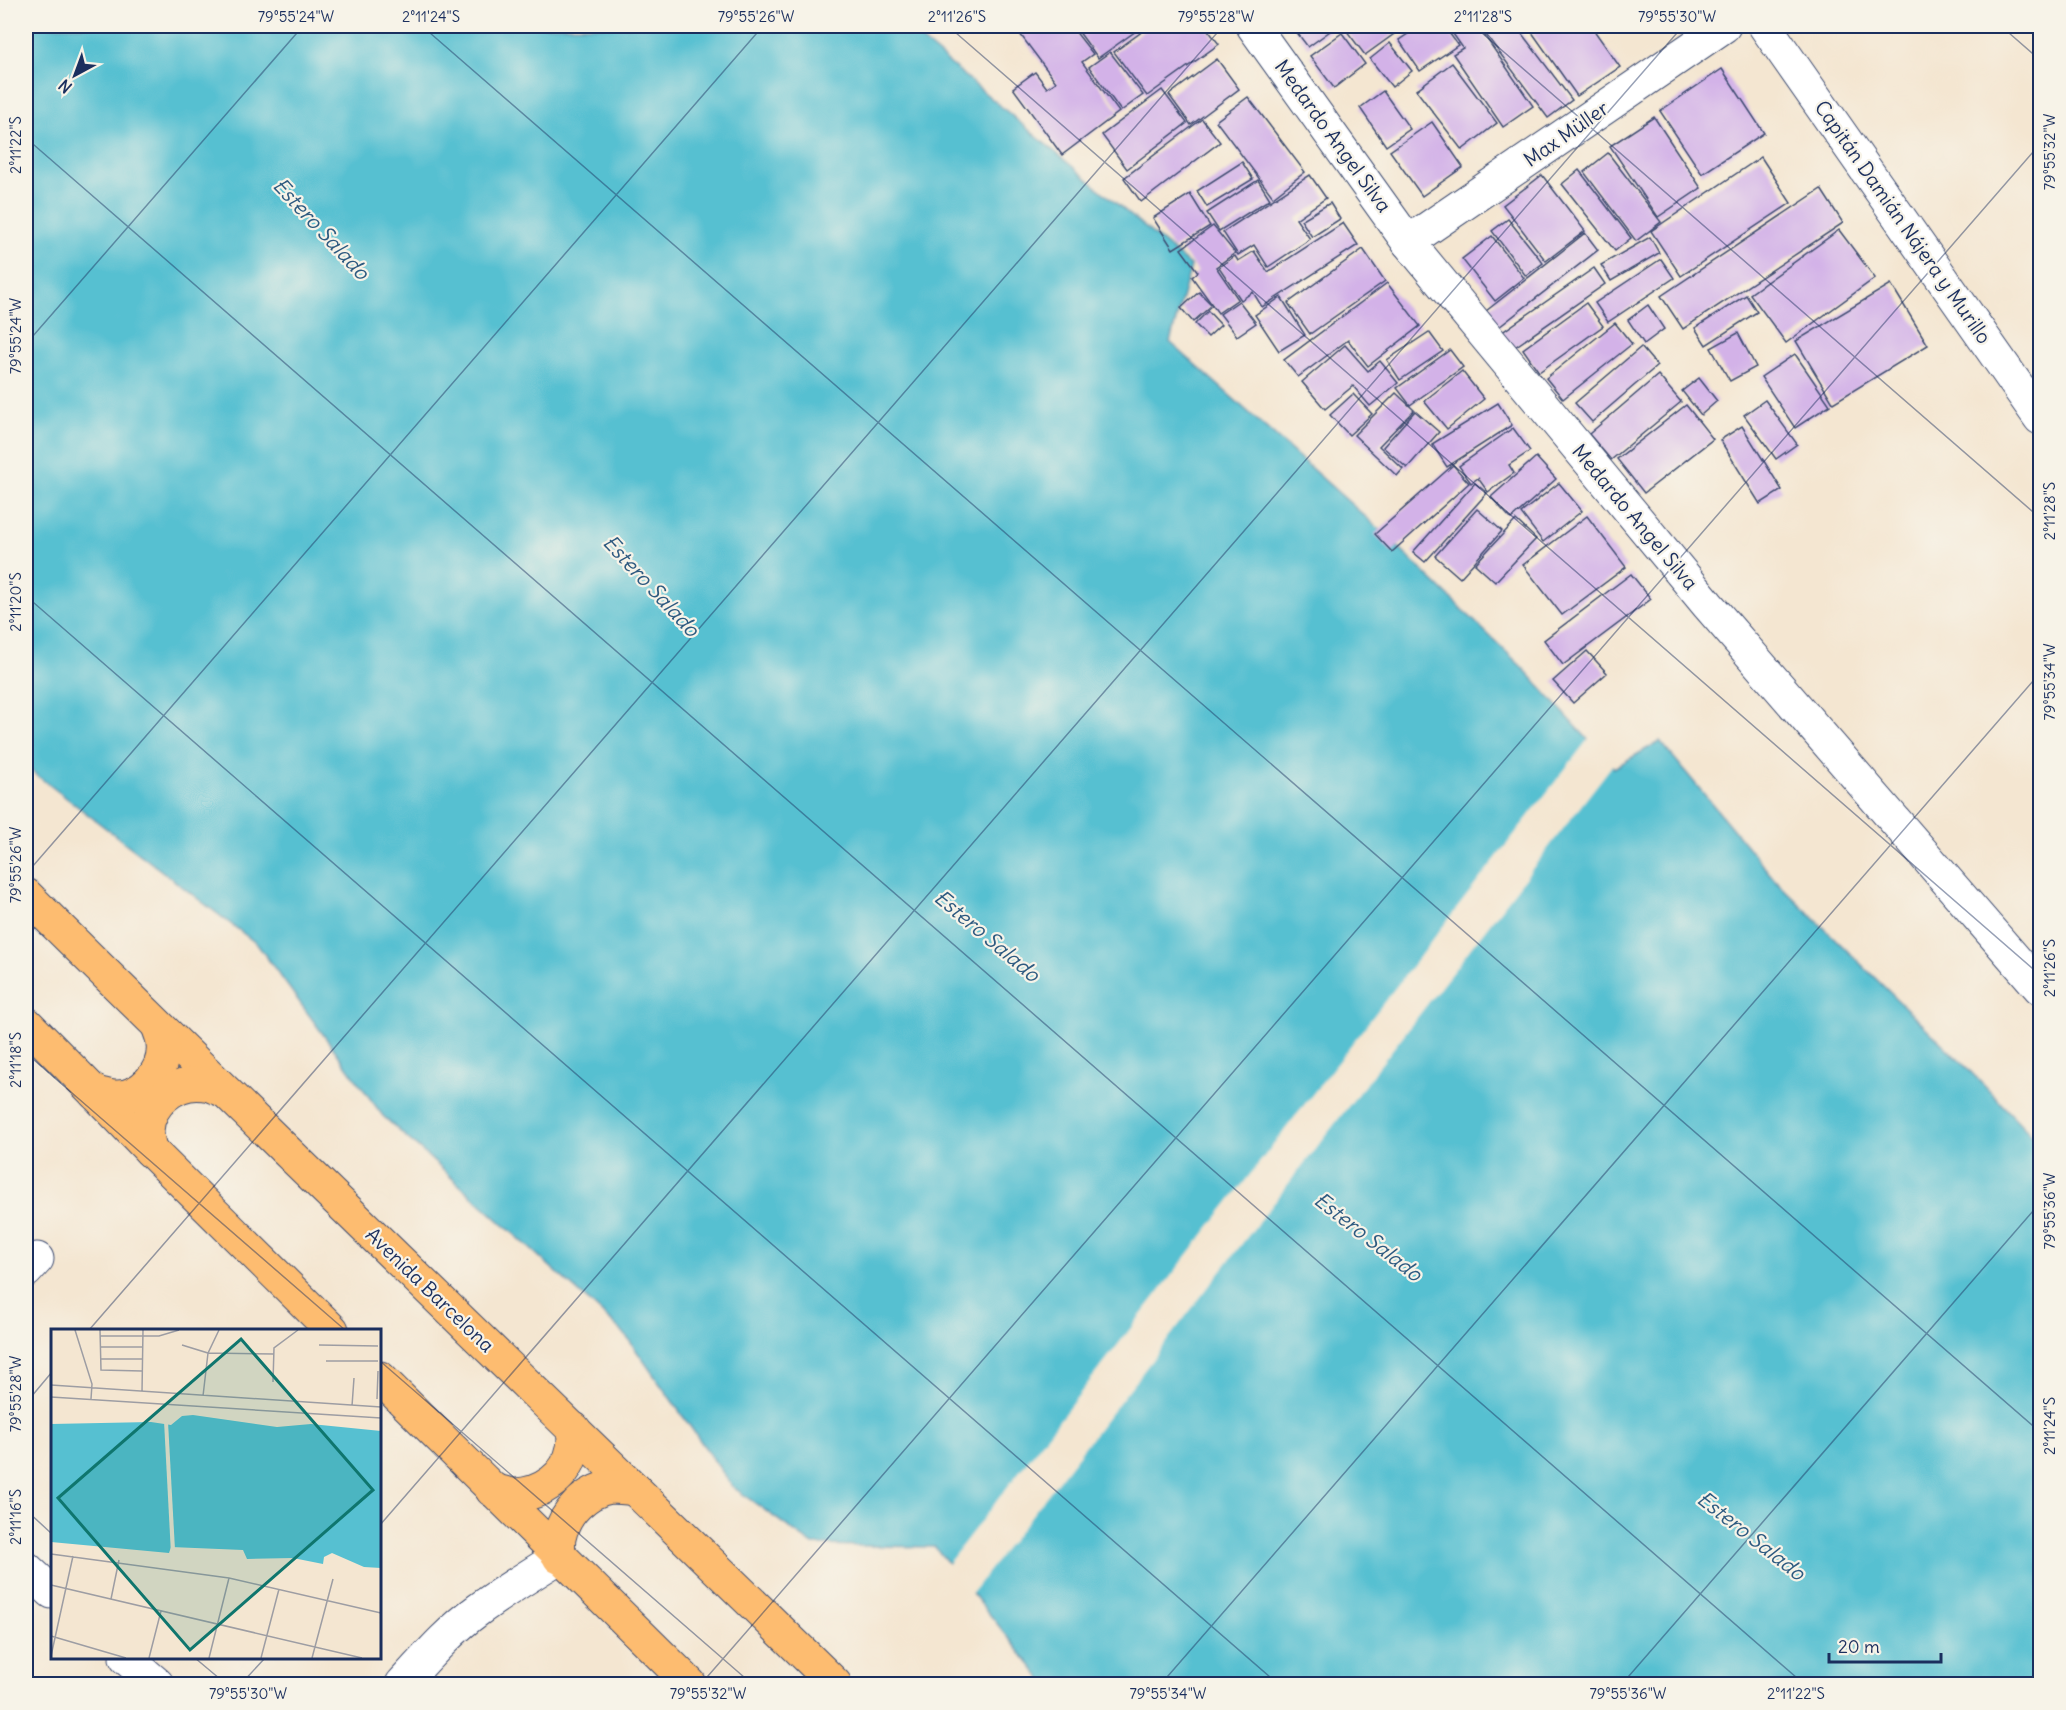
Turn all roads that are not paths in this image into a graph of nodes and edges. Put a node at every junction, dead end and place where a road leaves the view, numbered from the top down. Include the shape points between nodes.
1 (1253, 26) edge
2 (1724, 26) edge
3 (1765, 26) edge
4 (1408, 242) junction
5 (2039, 414) edge
6 (26, 895) edge
7 (2034, 970) edge
8 (26, 1023) edge
9 (158, 1026) junction
10 (222, 1090) junction
11 (95, 1093) junction
12 (150, 1150) junction
13 (331, 1329) edge
14 (381, 1379) edge
15 (574, 1430) junction
16 (635, 1488) junction
17 (492, 1490) junction
18 (559, 1557) junction
19 (26, 1568) edge
20 (51, 1591) edge
21 (127, 1659) edge
22 (157, 1684) edge
23 (402, 1684) edge
24 (690, 1684) edge
25 (835, 1684) edge

1 - 4 street, Medardo Angel Silva
2 - 4 street, Max Müller
3 - 5 street, Capitán Damián Nájera y Murillo
4 - 7 street, Medardo Angel Silva via 1708,605
6 - 9 main road, Avenida Barcelona
8 - 11 main road
9 - 10 main road, Avenida Barcelona
9 - 11 main road via 164,1045 161,1064 152,1080 136,1093 116,1097
10 - 12 main road via 203,1084 184,1085 166,1094 153,1110 147,1129
10 - 15 main road, Avenida Barcelona
11 - 12 main road
12 - 13 main road
14 - 17 main road
15 - 16 main road, Avenida Barcelona
15 - 17 main road via 573,1449 555,1481 535,1492 514,1495
16 - 18 main road via 611,1487 578,1504 566,1519
16 - 25 main road, Avenida Barcelona
17 - 18 main road
18 - 23 street via 486,1604 436,1647
18 - 24 main road
19 - 20 street
21 - 22 street

